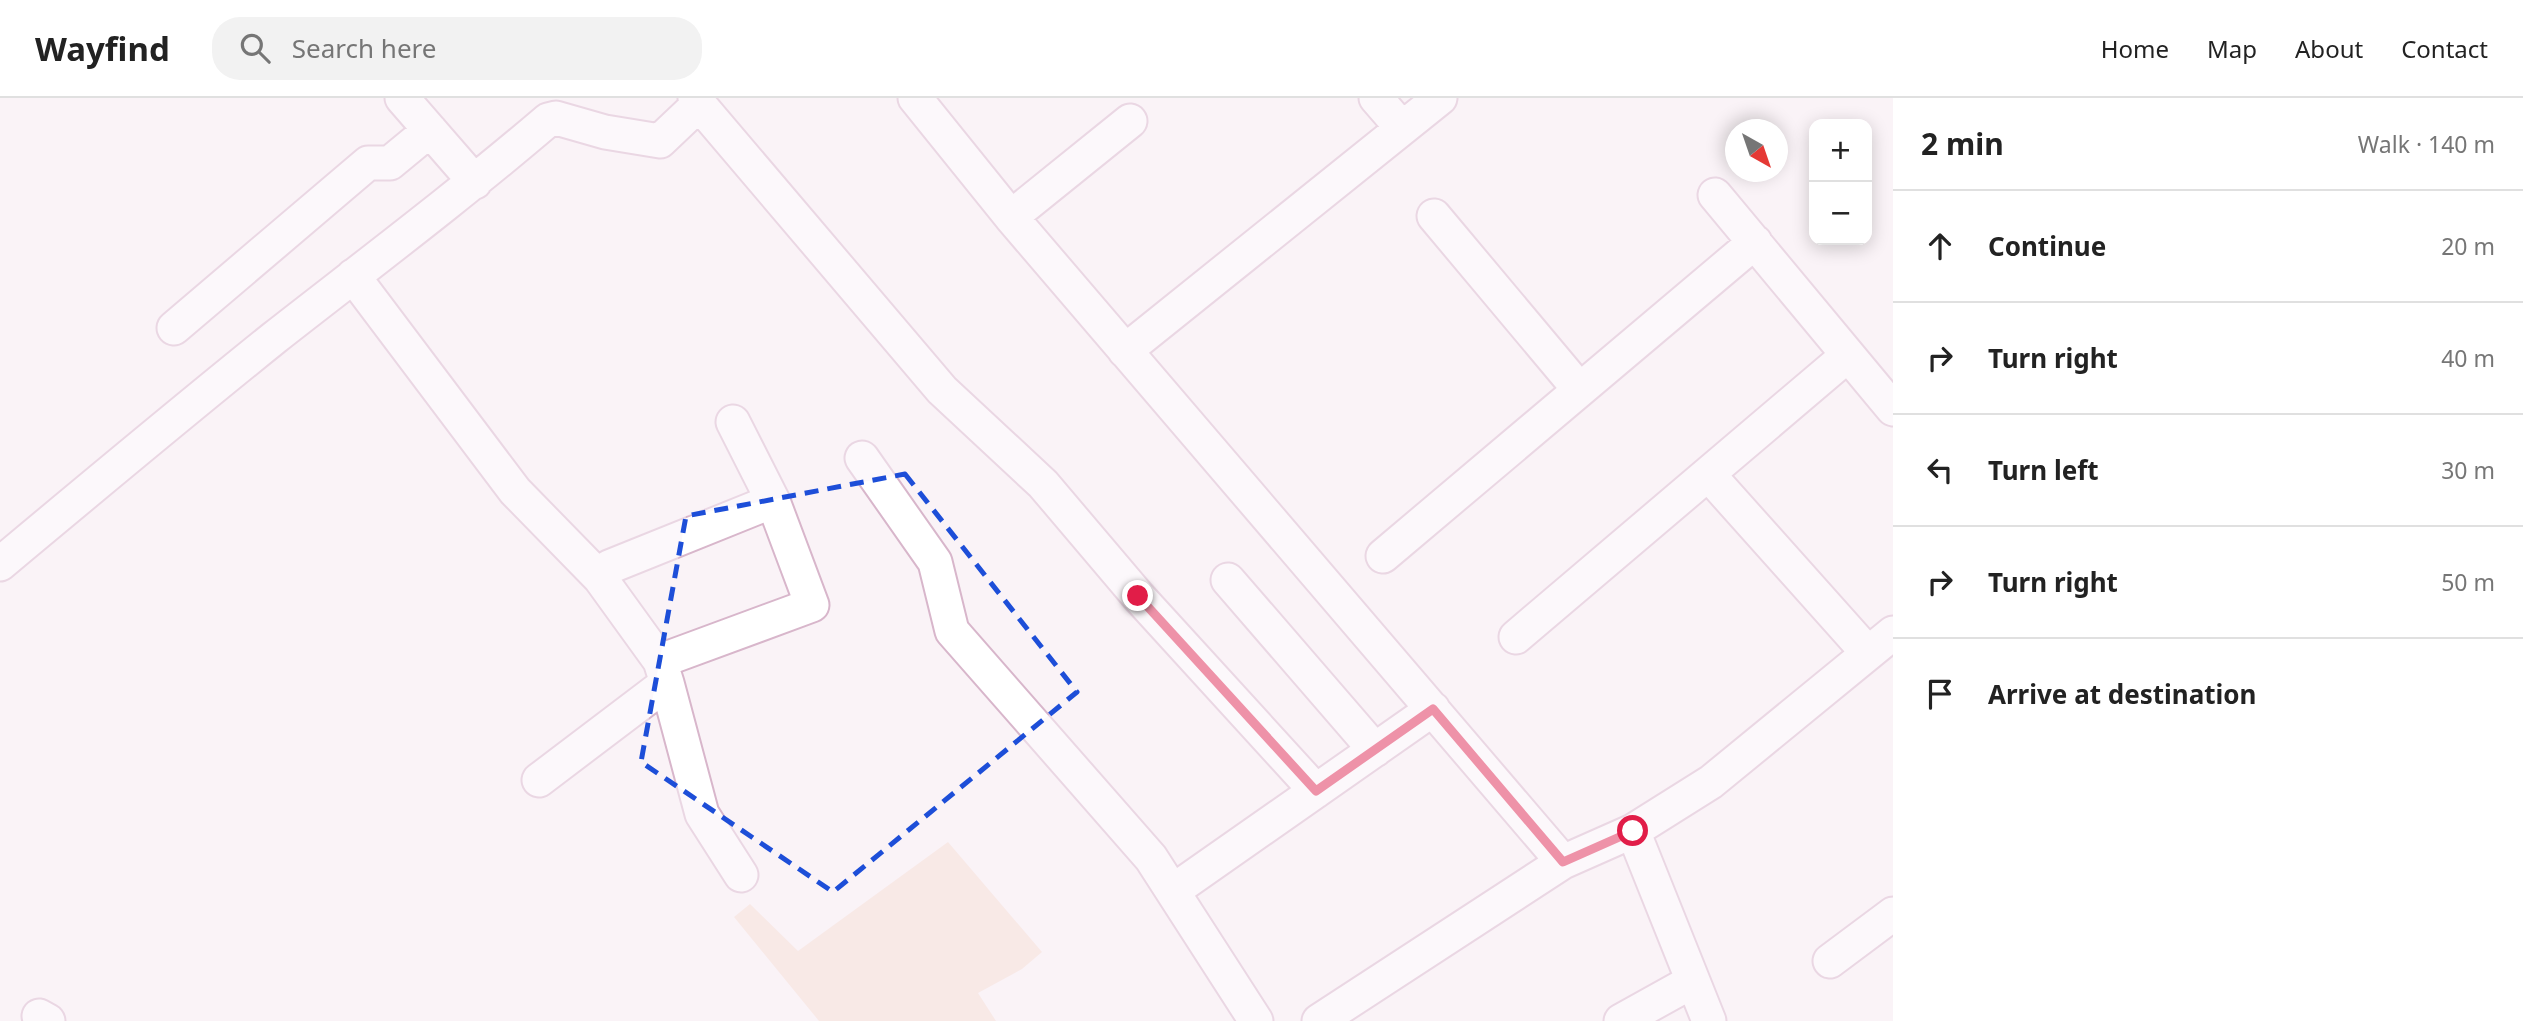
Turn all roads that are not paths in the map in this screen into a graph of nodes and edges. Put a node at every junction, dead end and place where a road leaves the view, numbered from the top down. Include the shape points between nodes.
1 (402, 98) edge
2 (915, 98) edge
3 (1376, 98) edge
4 (1440, 98) edge
5 (697, 101) edge
6 (1130, 121) dead end
7 (1402, 128) junction
8 (430, 130) junction
9 (475, 182) junction
10 (1715, 195) dead end
11 (1434, 216) dead end
12 (1012, 217) junction
13 (1755, 242) junction
14 (353, 276) junction
15 (174, 328) dead end
16 (1125, 351) junction
17 (1848, 355) junction
18 (1579, 389) junction
19 (1893, 409) edge
20 (733, 422) dead end
21 (862, 458) dead end
22 (1708, 474) junction
23 (774, 501) junction
24 (1383, 556) dead end
25 (0, 564) edge
26 (600, 578) junction
27 (1228, 580) dead end
28 (1516, 637) dead end
29 (1881, 643) edge
30 (663, 672) junction
31 (1433, 709) junction
32 (1375, 750) junction
33 (539, 780) dead end
34 (1316, 791) junction
35 (1633, 831) junction
36 (1563, 862) junction
37 (741, 875) dead end
38 (1173, 891) junction
39 (1893, 914) edge
40 (1830, 961) dead end
41 (1693, 981) junction
42 (1256, 1021) edge
43 (1319, 1021) edge
44 (1621, 1021) edge
45 (1709, 1021) edge

1 - 8 street
2 - 12 street
3 - 7 street
4 - 7 street
5 - 9 street via 660,141 548,120
5 - 34 street via 942,390 1043,484
6 - 12 street
7 - 16 street
8 - 9 street
8 - 15 street via 390,163 368,163
9 - 14 street
10 - 13 street
11 - 18 street
12 - 16 street
13 - 17 street
13 - 18 street
14 - 25 street
14 - 26 street via 515,491
16 - 31 street
17 - 19 street
17 - 22 street
18 - 24 street
20 - 23 street
21 - 38 street via 935,562 952,631 1151,858
22 - 28 street
22 - 29 street
23 - 26 street via 609,567
23 - 30 street via 812,605
26 - 30 street
27 - 32 street
29 - 35 street via 1711,782
30 - 33 street
30 - 37 street via 702,814
31 - 32 street
31 - 36 street
32 - 34 street
34 - 38 street
35 - 36 street
35 - 41 street
36 - 43 street
38 - 42 street
39 - 40 street
41 - 44 street
41 - 45 street

